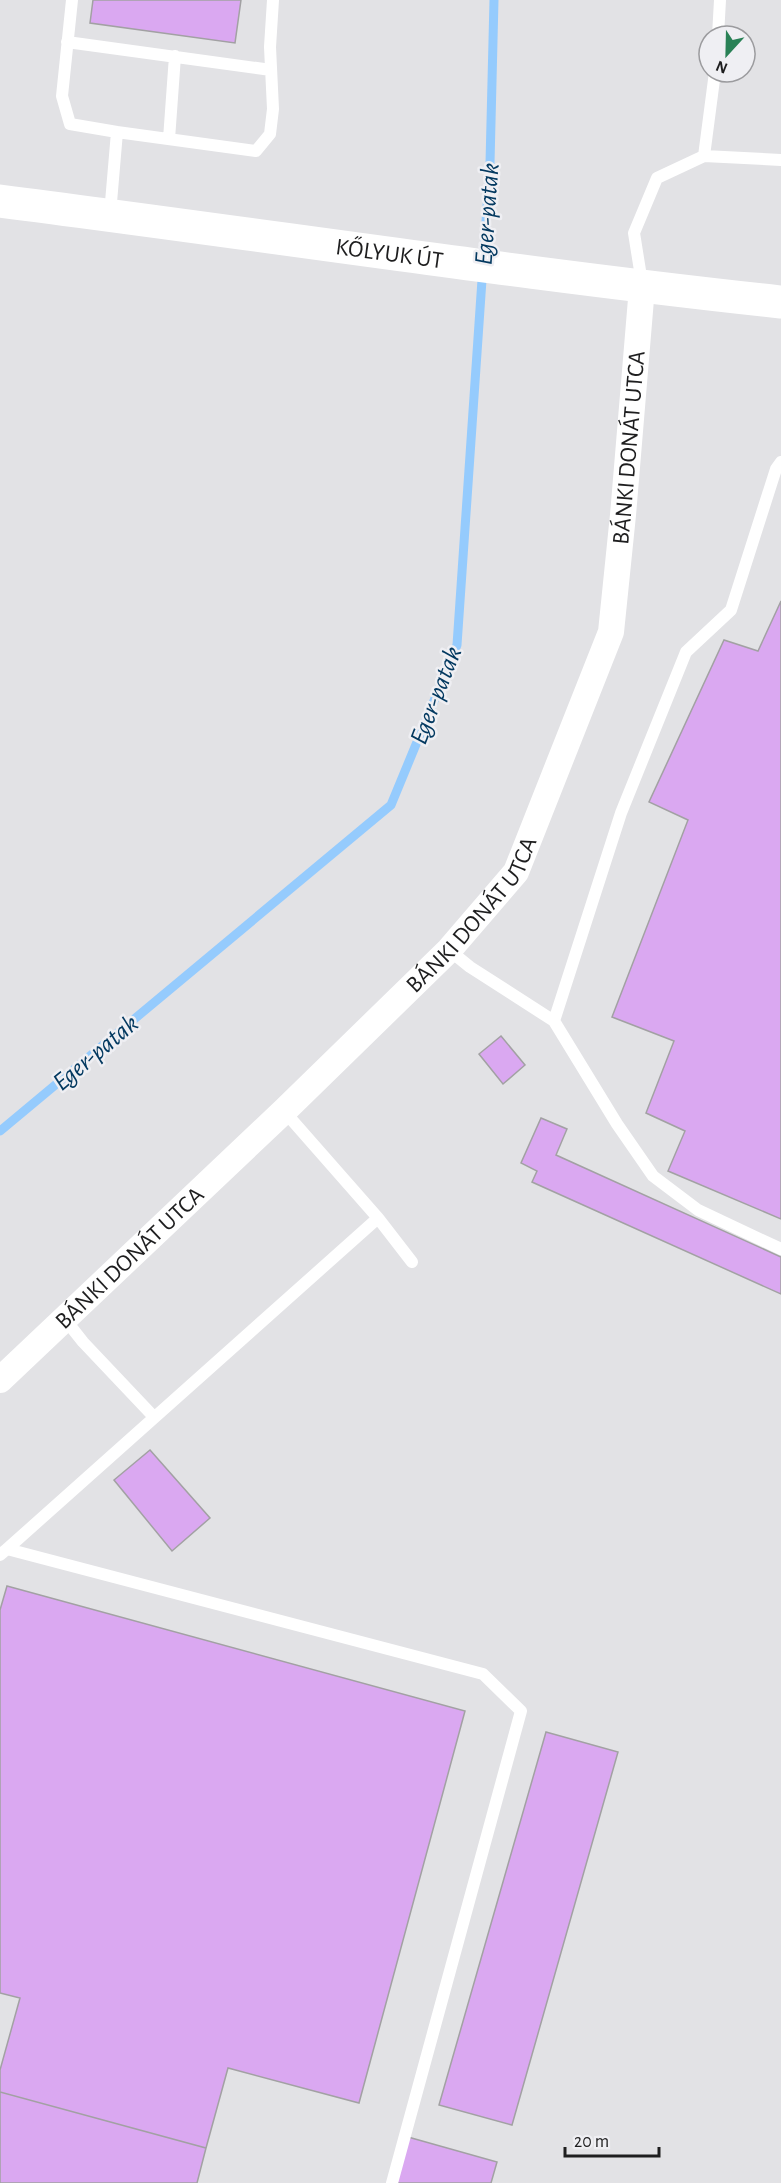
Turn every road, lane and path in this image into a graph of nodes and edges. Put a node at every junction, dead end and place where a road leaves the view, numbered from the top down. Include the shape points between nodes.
1 (72, 0) edge
2 (273, 0) edge
3 (720, 0) edge
4 (719, 24) edge
5 (67, 42) junction
6 (175, 56) junction
7 (271, 70) junction
8 (713, 84) edge
9 (117, 132) junction
10 (169, 139) junction
11 (704, 156) junction
12 (781, 160) edge
13 (0, 201) edge
14 (110, 215) junction
15 (642, 287) junction
16 (781, 302) edge
17 (781, 462) edge
18 (448, 950) junction
19 (554, 1021) junction
20 (284, 1111) junction
21 (378, 1218) junction
22 (781, 1249) edge
23 (412, 1262) dead end
24 (64, 1318) junction
25 (0, 1380) edge
26 (154, 1417) junction
27 (4, 1552) edge
28 (392, 2183) edge

1 - 5 lane
2 - 7 lane
3 - 4 lane
5 - 6 lane
5 - 9 lane via 62,96 70,124
6 - 7 lane
6 - 10 lane
7 - 10 lane via 270,134 256,151
8 - 11 lane
9 - 10 lane
9 - 14 lane
11 - 12 lane
11 - 15 lane via 657,178 634,233
13 - 14 main road, KŐLYUK ÚT
14 - 15 main road, KŐLYUK ÚT
15 - 16 main road, KŐLYUK ÚT
15 - 18 street, BÁNKI DONÁT UTCA via 611,632 516,872
17 - 19 lane via 731,610 686,652 621,813
18 - 19 lane
18 - 20 street, BÁNKI DONÁT UTCA
19 - 22 lane via 653,1176 698,1210
20 - 21 lane
20 - 24 street, BÁNKI DONÁT UTCA
21 - 23 lane
21 - 26 lane
24 - 25 street, BÁNKI DONÁT UTCA
24 - 26 lane
26 - 27 lane
27 - 28 lane via 483,1674 521,1711

